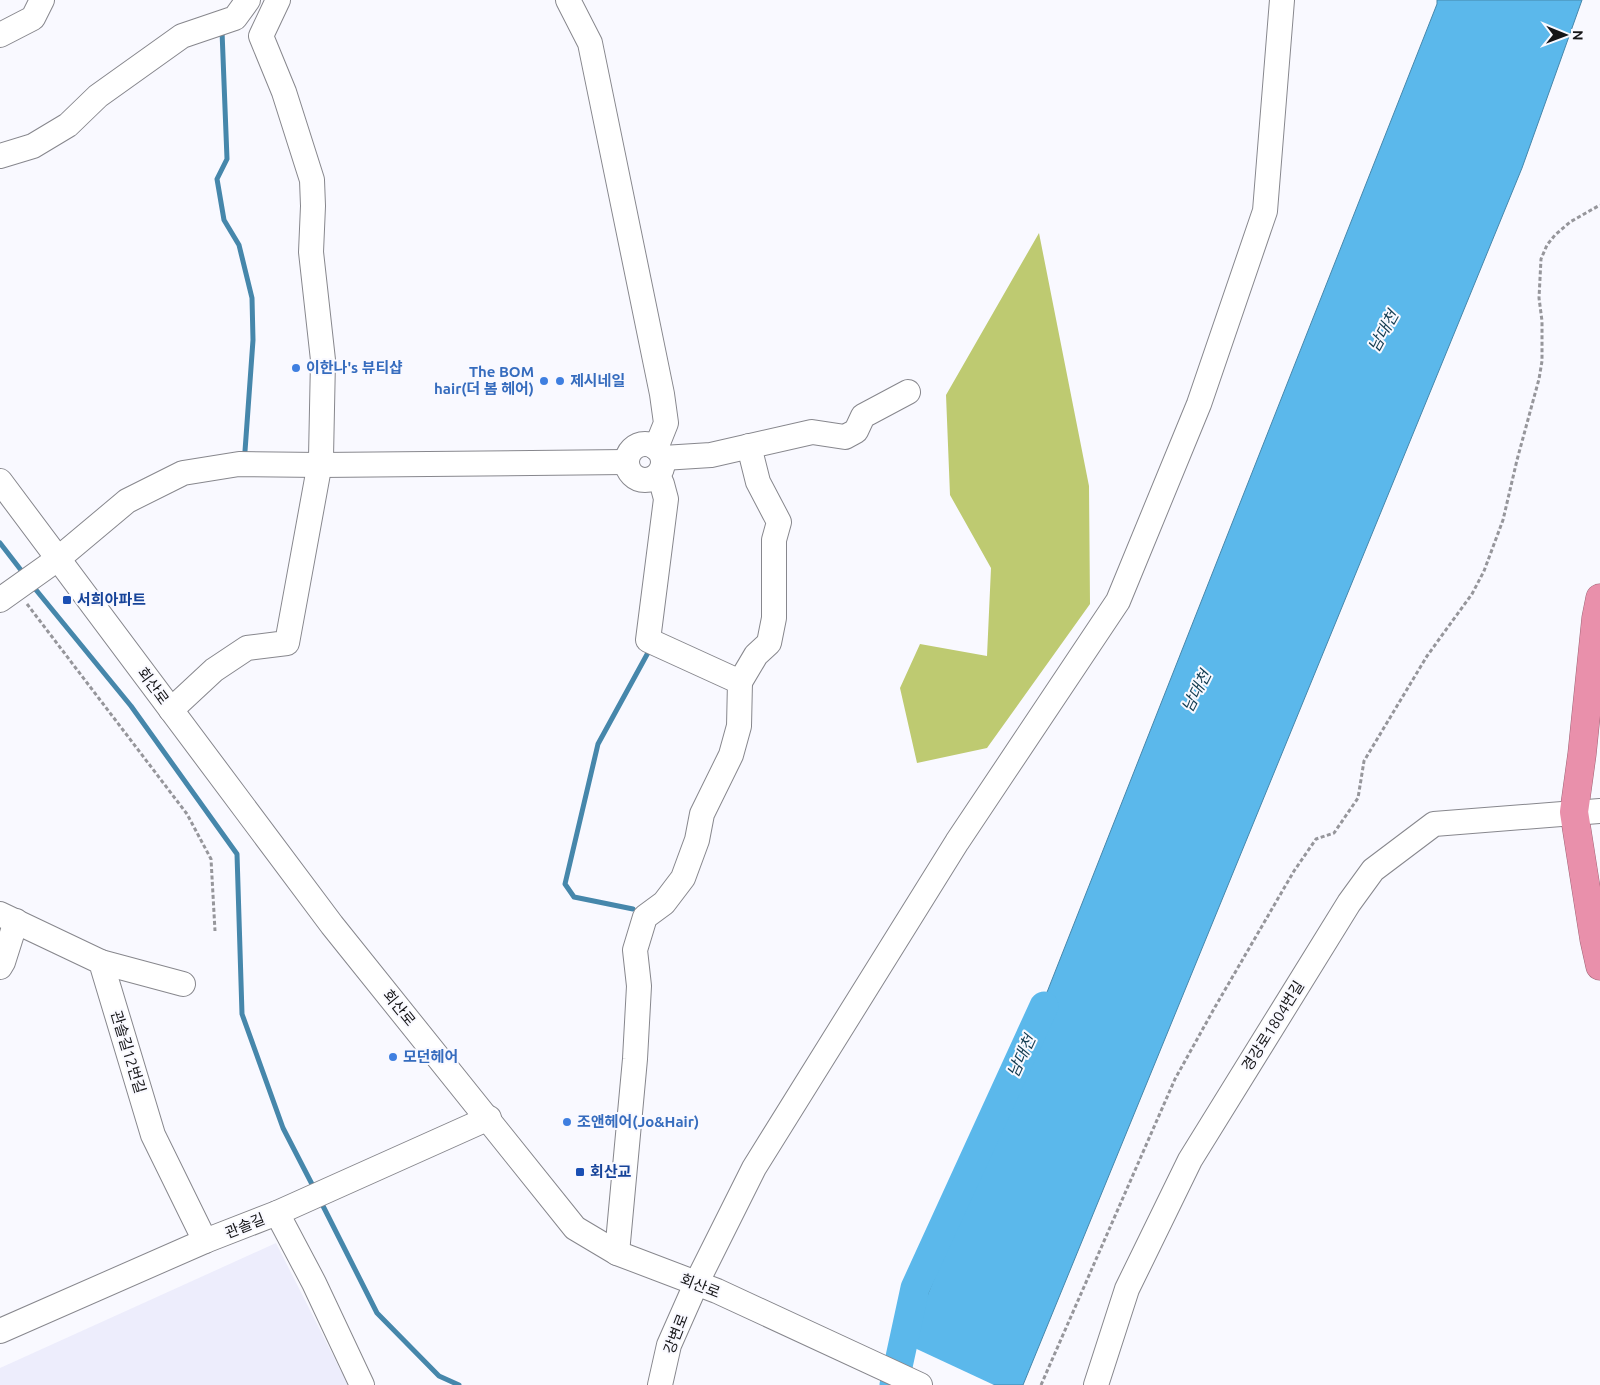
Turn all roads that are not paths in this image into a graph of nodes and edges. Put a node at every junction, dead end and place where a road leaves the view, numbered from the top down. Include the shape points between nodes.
1 (42, 0) edge
2 (248, 0) edge
3 (278, 0) edge
4 (568, 0) edge
5 (1282, 0) edge
6 (0, 35) edge
7 (0, 156) edge
8 (908, 392) dead end
9 (749, 446) junction
10 (659, 460) junction
11 (626, 462) junction
12 (320, 465) junction
13 (0, 481) edge
14 (59, 558) junction
15 (17, 588) edge
16 (1600, 598) edge
17 (740, 682) junction
18 (171, 710) junction
19 (1587, 811) edge
20 (8, 918) edge
21 (101, 962) junction
22 (1600, 966) edge
23 (0, 967) edge
24 (183, 984) dead end
25 (489, 1118) junction
26 (277, 1213) junction
27 (205, 1242) junction
28 (617, 1253) junction
29 (707, 1288) junction
30 (0, 1330) edge
31 (362, 1385) edge
32 (660, 1385) edge
33 (920, 1385) edge
34 (1096, 1385) edge

1 - 6 street via 33,18
2 - 7 street via 235,18 182,36 98,96 68,125 33,146
3 - 12 street via 261,36 284,92 312,180 311,252 323,360
4 - 10 street via 590,43 662,394 666,423
5 - 29 street, 강변로 via 1265,211 1200,404 1118,601 956,842 759,1160
8 - 9 street via 863,416 856,431 845,437 812,432
9 - 10 street via 711,455
9 - 17 street via 758,482 779,522 774,540 774,618 768,643 756,655
10 - 11 street via 645,444 639,444 630,451
10 - 11 street via 653,479 641,480 630,474
10 - 17 street via 666,499 648,640
11 - 12 street
12 - 14 street via 239,464 183,473 127,501
12 - 18 street via 286,642 248,648 214,670
13 - 14 street, 회산로
14 - 15 street
14 - 18 street, 회산로
16 - 19 highway via 1582,754
17 - 28 street via 738,726 731,754 702,814 697,840 683,878 664,904 645,918 635,950 638,986 635,1059
18 - 25 street, 회산로 via 332,925
19 - 22 highway via 1594,939
19 - 34 street, 경강로1804번길 via 1434,824 1373,870 1190,1160 1127,1289
20 - 21 street
20 - 23 street
21 - 24 street
21 - 27 street, 관솔길12번길 via 154,1135
25 - 26 street, 관솔길
25 - 28 street, 회산로 via 575,1228
26 - 27 street, 관솔길
26 - 31 street
27 - 30 street, 관솔길
28 - 29 street, 회산로
29 - 32 street, 강변로 via 669,1345
29 - 33 street, 회산로

